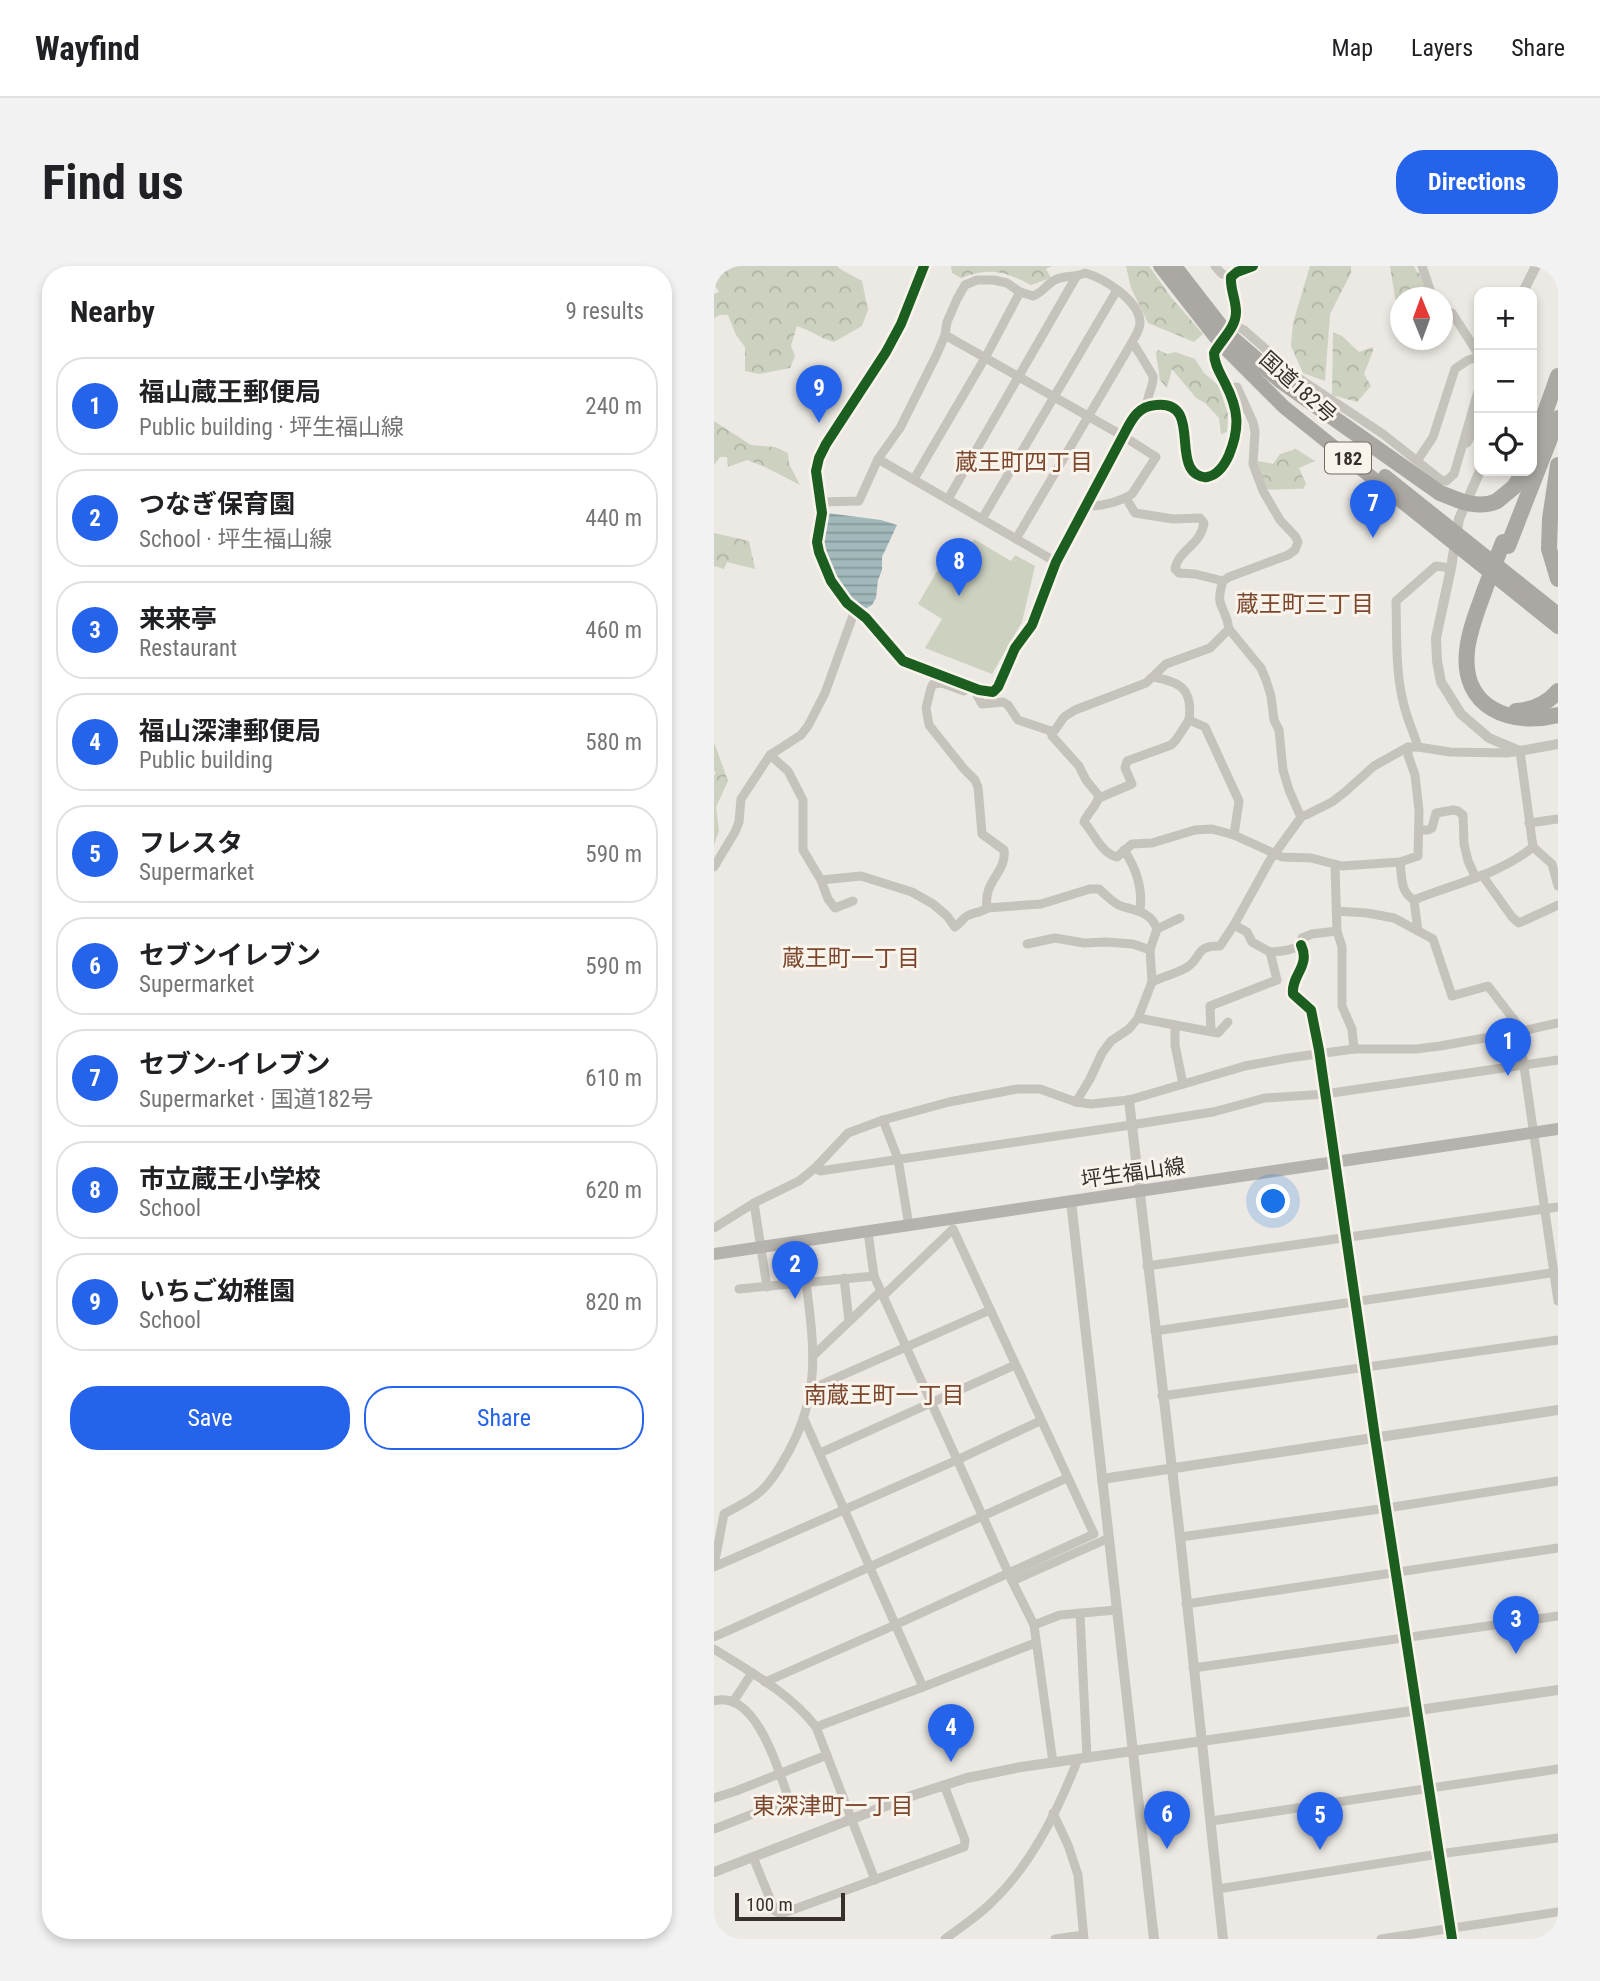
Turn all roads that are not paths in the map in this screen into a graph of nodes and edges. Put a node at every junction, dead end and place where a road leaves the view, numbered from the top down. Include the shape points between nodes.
1 (924, 266) edge
2 (1160, 266) edge
3 (1175, 266) edge
4 (1215, 266) edge
5 (1253, 266) edge
6 (1422, 266) edge
7 (1536, 266) edge
8 (1076, 277) junction
9 (1231, 277) junction
10 (1429, 287) edge
11 (1526, 287) edge
12 (1117, 290) junction
13 (1020, 292) junction
14 (1453, 315) edge
15 (1227, 334) junction
16 (945, 335) junction
17 (1131, 344) junction
18 (1475, 350) edge
19 (985, 358) junction
20 (1474, 358) edge
21 (1558, 376) edge
22 (1018, 377) junction
23 (1228, 388) junction
24 (1558, 390) edge
25 (1053, 397) junction
26 (1474, 404) edge
27 (1147, 406) junction
28 (1089, 417) junction
29 (1558, 418) edge
30 (1474, 429) edge
31 (1537, 435) edge
32 (1123, 436) junction
33 (1462, 446) junction
34 (1537, 448) edge
35 (878, 459) junction
36 (1417, 461) junction
37 (1558, 465) edge
38 (1478, 476) edge
39 (1522, 476) edge
40 (1525, 476) edge
41 (914, 480) junction
42 (1126, 498) junction
43 (948, 499) junction
44 (822, 502) junction
45 (1086, 505) junction
46 (982, 519) junction
47 (1457, 538) junction
48 (1016, 539) junction
49 (1505, 544) junction
50 (1056, 562) junction
51 (1451, 568) junction
52 (1558, 579) edge
53 (1223, 581) junction
54 (1488, 591) junction
55 (855, 610) junction
56 (1558, 614) edge
57 (1558, 627) edge
58 (1230, 629) junction
59 (1153, 677) junction
60 (1558, 691) edge
61 (978, 692) junction
62 (1558, 715) edge
63 (1189, 720) junction
64 (1051, 731) junction
65 (1558, 744) edge
66 (1413, 747) junction
67 (1520, 751) junction
68 (770, 755) junction
69 (1099, 798) junction
70 (1303, 816) junction
71 (1558, 819) edge
72 (1530, 823) junction
73 (1419, 830) junction
74 (1234, 835) junction
75 (1533, 847) junction
76 (1124, 850) junction
77 (1274, 855) junction
78 (1399, 862) junction
79 (1335, 865) junction
80 (714, 867) edge
81 (1479, 877) junction
82 (821, 880) junction
83 (1558, 886) edge
84 (1414, 900) junction
85 (853, 901) dead end
86 (1558, 905) edge
87 (987, 908) junction
88 (1140, 910) junction
89 (1336, 911) junction
90 (1180, 918) dead end
91 (1234, 925) junction
92 (1157, 929) junction
93 (1337, 931) junction
94 (1418, 931) junction
95 (1027, 944) dead end
96 (1301, 945) junction
97 (1150, 950) junction
98 (1270, 951) junction
99 (1152, 982) junction
100 (1138, 1018) junction
101 (1228, 1022) dead end
102 (1558, 1023) edge
103 (1175, 1025) junction
104 (1210, 1031) junction
105 (1518, 1032) junction
106 (1354, 1049) junction
107 (1319, 1054) junction
108 (1558, 1060) edge
109 (1523, 1065) junction
110 (1183, 1084) junction
111 (1325, 1094) junction
112 (1129, 1100) junction
113 (1076, 1102) junction
114 (883, 1120) junction
115 (1131, 1125) junction
116 (1558, 1129) edge
117 (1533, 1133) junction
118 (898, 1160) junction
119 (1334, 1163) junction
120 (815, 1168) junction
121 (1139, 1192) junction
122 (1071, 1201) junction
123 (754, 1203) junction
124 (1558, 1207) edge
125 (1544, 1209) junction
126 (909, 1226) junction
127 (714, 1228) edge
128 (867, 1232) junction
129 (1345, 1238) junction
130 (761, 1248) junction
131 (714, 1254) edge
132 (1147, 1266) junction
133 (1556, 1273) edge
134 (874, 1276) junction
135 (844, 1278) junction
136 (806, 1282) junction
137 (767, 1287) junction
138 (739, 1289) dead end
139 (882, 1294) junction
140 (1558, 1301) edge
141 (1355, 1302) junction
142 (990, 1310) junction
143 (849, 1321) junction
144 (1155, 1331) junction
145 (1558, 1340) edge
146 (907, 1347) junction
147 (814, 1355) junction
148 (1015, 1365) junction
149 (1365, 1369) junction
150 (811, 1389) junction
151 (1162, 1396) junction
152 (932, 1403) junction
153 (1558, 1410) edge
154 (804, 1419) junction
155 (1040, 1421) junction
156 (1375, 1437) junction
157 (820, 1453) junction
158 (957, 1460) junction
159 (1172, 1470) junction
160 (1068, 1478) junction
161 (1102, 1479) junction
162 (1558, 1482) edge
163 (1387, 1508) junction
164 (844, 1509) junction
165 (982, 1517) junction
166 (1180, 1537) junction
167 (1109, 1538) junction
168 (1558, 1548) edge
169 (714, 1566) edge
170 (870, 1567) junction
171 (1397, 1573) junction
172 (1010, 1577) junction
173 (1186, 1604) junction
174 (1116, 1610) junction
175 (1080, 1613) junction
176 (1558, 1616) edge
177 (895, 1625) junction
178 (1034, 1625) junction
179 (714, 1637) edge
180 (1407, 1638) junction
181 (1035, 1643) junction
182 (714, 1649) edge
183 (1193, 1668) junction
184 (752, 1673) junction
185 (765, 1682) junction
186 (923, 1687) junction
187 (1558, 1690) edge
188 (714, 1701) edge
189 (733, 1702) junction
190 (1417, 1711) junction
191 (816, 1727) junction
192 (1202, 1742) junction
193 (1132, 1751) junction
194 (827, 1755) junction
195 (1083, 1758) junction
196 (1053, 1763) junction
197 (1558, 1769) edge
198 (780, 1774) junction
199 (944, 1785) junction
200 (1430, 1788) junction
201 (714, 1798) edge
202 (1053, 1813) junction
203 (850, 1819) junction
204 (1211, 1822) junction
205 (714, 1829) edge
206 (1558, 1838) edge
207 (1439, 1854) junction
208 (753, 1857) junction
209 (714, 1872) edge
210 (875, 1880) junction
211 (1218, 1889) junction
212 (1558, 1912) edge
213 (1450, 1927) junction
214 (1083, 1937) edge
215 (945, 1939) edge
216 (1055, 1939) edge
217 (1154, 1939) edge
218 (1223, 1939) edge
219 (1381, 1939) edge
220 (1452, 1939) edge

1 - 44 street via 886,352 819,458 816,471
2 - 15 highway, 国道182号 / 182
3 - 15 highway, 国道182号 / 182
4 - 9 street
5 - 9 street
6 - 10 street
7 - 11 street
8 - 12 street via 1096,276
8 - 13 street via 1058,278 1033,296
8 - 22 street
9 - 15 street via 1236,312
12 - 17 street via 1138,314 1140,325
12 - 25 street
13 - 16 street via 994,279 965,285
13 - 19 street
14 - 18 street
15 - 23 street via 1214,357
15 - 36 street via 1244,330 1300,379
15 - 39 highway, bridge via 1281,382 1440,493 1483,505 1497,501
15 - 47 highway, 国道182号 / 182 via 1289,399
16 - 19 street
16 - 35 street via 900,428
17 - 27 street via 1153,376
17 - 28 street
19 - 22 street
19 - 41 street
20 - 36 street via 1455,369 1433,437
21 - 31 highway
22 - 25 street
22 - 43 street
23 - 27 street via 1235,407 1236,437 1226,462 1206,477 1198,476 1188,465 1181,417 1165,405
23 - 53 street via 1237,387 1253,422 1253,464 1263,491 1298,542 1288,555
24 - 34 highway
25 - 28 street
25 - 46 street
26 - 33 street
27 - 32 street via 1134,416
28 - 32 street
28 - 48 street
29 - 49 highway
30 - 33 street
32 - 42 street via 1156,457
32 - 45 street
33 - 36 street via 1454,474 1446,481
35 - 41 street
35 - 44 street via 859,500
37 - 52 highway via 1549,549
38 - 47 street via 1462,510
40 - 49 highway
41 - 43 street
42 - 45 street
42 - 53 street via 1135,513 1200,518 1203,531 1175,569
43 - 46 street
44 - 55 street via 819,552 831,581
45 - 50 street
46 - 48 street
47 - 51 street
47 - 56 highway, 国道182号 / 182
47 - 57 highway, 国道182号 / 182
48 - 50 street
49 - 54 highway, bridge
50 - 61 street via 1032,625 1015,648 997,690
51 - 66 street via 1436,566 1396,601 1398,667
51 - 67 street via 1436,638 1441,682 1472,725
53 - 58 street via 1218,601
54 - 60 highway via 1474,652 1481,688 1493,703 1517,711 1542,705
54 - 62 highway via 1466,652 1475,691 1499,714 1517,719
55 - 61 street via 903,660
55 - 68 street via 808,726
58 - 59 street via 1210,648 1166,663
58 - 70 street via 1266,680 1283,770
59 - 63 street via 1175,682 1187,692
59 - 64 street via 1075,710
61 - 64 street via 982,704 1003,702 1018,720
61 - 87 street via 936,683 926,715 929,725 975,780 982,834 1004,849 1003,864 985,897
63 - 69 street via 1171,745 1127,761 1132,784
63 - 74 street via 1205,727 1239,801
64 - 69 street
65 - 67 street
66 - 67 street via 1450,752
66 - 70 street via 1374,766 1332,802
66 - 73 street via 1408,755 1415,775
67 - 72 street
68 - 80 street via 741,799 739,822
68 - 82 street via 788,771 803,800 803,850
69 - 76 street via 1084,822 1111,856
70 - 77 street
71 - 72 street
72 - 75 street
73 - 78 street via 1418,856
73 - 81 street via 1432,828 1439,811 1458,811 1463,815 1468,861
74 - 76 street via 1212,829 1195,831 1164,841 1132,844
74 - 77 street
75 - 81 street
75 - 83 street via 1552,864
76 - 88 street via 1135,868
77 - 79 street
77 - 91 street
78 - 79 street
78 - 84 street via 1404,891
79 - 89 street
81 - 84 street
81 - 86 street via 1519,923
82 - 85 street via 835,908
82 - 87 street via 861,876 912,892 933,904 955,927 966,916
84 - 94 street
87 - 88 street via 1041,904 1099,889 1119,906
88 - 92 street
89 - 93 street
89 - 94 street via 1394,918
90 - 92 street
91 - 98 street
91 - 99 street via 1220,946 1203,948 1185,969
92 - 97 street
93 - 96 street via 1312,934 1303,938
93 - 106 street via 1342,947 1342,1006
94 - 105 street via 1433,939 1452,996 1488,986 1518,1025
95 - 97 street via 1055,938 1133,944
96 - 98 street
96 - 107 street via 1305,960 1293,994 1311,1010
97 - 99 street
98 - 104 street via 1277,980 1210,1006
99 - 100 street
100 - 103 street
100 - 113 street via 1111,1041
101 - 104 street via 1218,1033
102 - 105 street
103 - 104 street
103 - 110 street
105 - 106 street via 1416,1049
105 - 109 street
106 - 107 street
107 - 110 street via 1245,1066
107 - 111 street
108 - 109 street
109 - 111 street
109 - 117 street
110 - 112 street
111 - 115 street via 1265,1098
111 - 119 street
112 - 113 street
112 - 115 street
113 - 114 street via 1040,1089 1017,1089
114 - 118 street
114 - 120 street via 848,1133
115 - 118 street
115 - 121 street
116 - 117 main road, 坪生福山線
117 - 119 main road, 坪生福山線
117 - 125 street
118 - 120 street
118 - 126 street
119 - 121 main road, 坪生福山線
119 - 129 street
120 - 123 street
121 - 122 main road, 坪生福山線
121 - 132 street
122 - 126 main road, 坪生福山線
122 - 161 street
123 - 127 street
123 - 130 street
124 - 125 street
125 - 129 street
125 - 133 street
126 - 128 main road, 坪生福山線
128 - 130 main road, 坪生福山線
128 - 134 street
129 - 132 street
129 - 141 street
130 - 131 main road, 坪生福山線
130 - 137 street
132 - 144 street
133 - 140 street
133 - 141 street
134 - 135 street
134 - 139 street
135 - 136 street
135 - 143 street
136 - 137 street
136 - 147 street
137 - 138 street
139 - 142 street via 953,1229
139 - 143 street
139 - 146 street
141 - 144 street
141 - 149 street
142 - 146 street
142 - 148 street
143 - 147 street
144 - 151 street
145 - 149 street
146 - 150 street
146 - 152 street
147 - 150 street
148 - 152 street
148 - 155 street
149 - 151 street
149 - 156 street
150 - 154 street
151 - 159 street
152 - 157 street
152 - 158 street
153 - 156 street
154 - 157 street
154 - 169 street via 768,1484 754,1498 724,1514
155 - 158 street
155 - 160 street
156 - 159 street
156 - 163 street
157 - 164 street
158 - 164 street
158 - 165 street
159 - 161 street
159 - 166 street
160 - 165 street
160 - 172 street via 1094,1534
161 - 167 street
162 - 163 street
163 - 166 street
163 - 171 street
164 - 169 street
164 - 170 street
165 - 170 street
165 - 172 street
166 - 173 street
167 - 172 street
167 - 174 street
168 - 171 street
170 - 177 street
170 - 179 street
171 - 173 street
171 - 180 street
172 - 177 street
172 - 178 street
173 - 183 street
174 - 175 street
174 - 193 street
175 - 178 street
175 - 195 street
176 - 180 street
177 - 185 street
177 - 186 street
178 - 181 street
180 - 183 street
180 - 190 street
181 - 186 street
181 - 196 street
182 - 184 street
183 - 192 street
184 - 185 street
184 - 189 street
185 - 191 street
186 - 191 street
187 - 190 street
188 - 189 street
189 - 198 street via 760,1727
190 - 192 street
190 - 200 street
191 - 194 street
192 - 193 street
192 - 204 street
193 - 195 street
193 - 217 street
194 - 198 street
194 - 203 street
195 - 196 street
195 - 202 street
196 - 199 street
197 - 200 street
198 - 201 street
198 - 205 street via 789,1800
199 - 203 street
199 - 210 street via 964,1847
200 - 204 street
200 - 207 street
202 - 214 street via 1078,1875
202 - 215 street via 1030,1858 992,1902
203 - 208 street
203 - 210 street
204 - 211 street
206 - 207 street
207 - 211 street
207 - 213 street
208 - 209 street
208 - 210 street via 775,1911 781,1914
211 - 218 street
212 - 213 street
213 - 219 street
213 - 220 street
214 - 216 street

